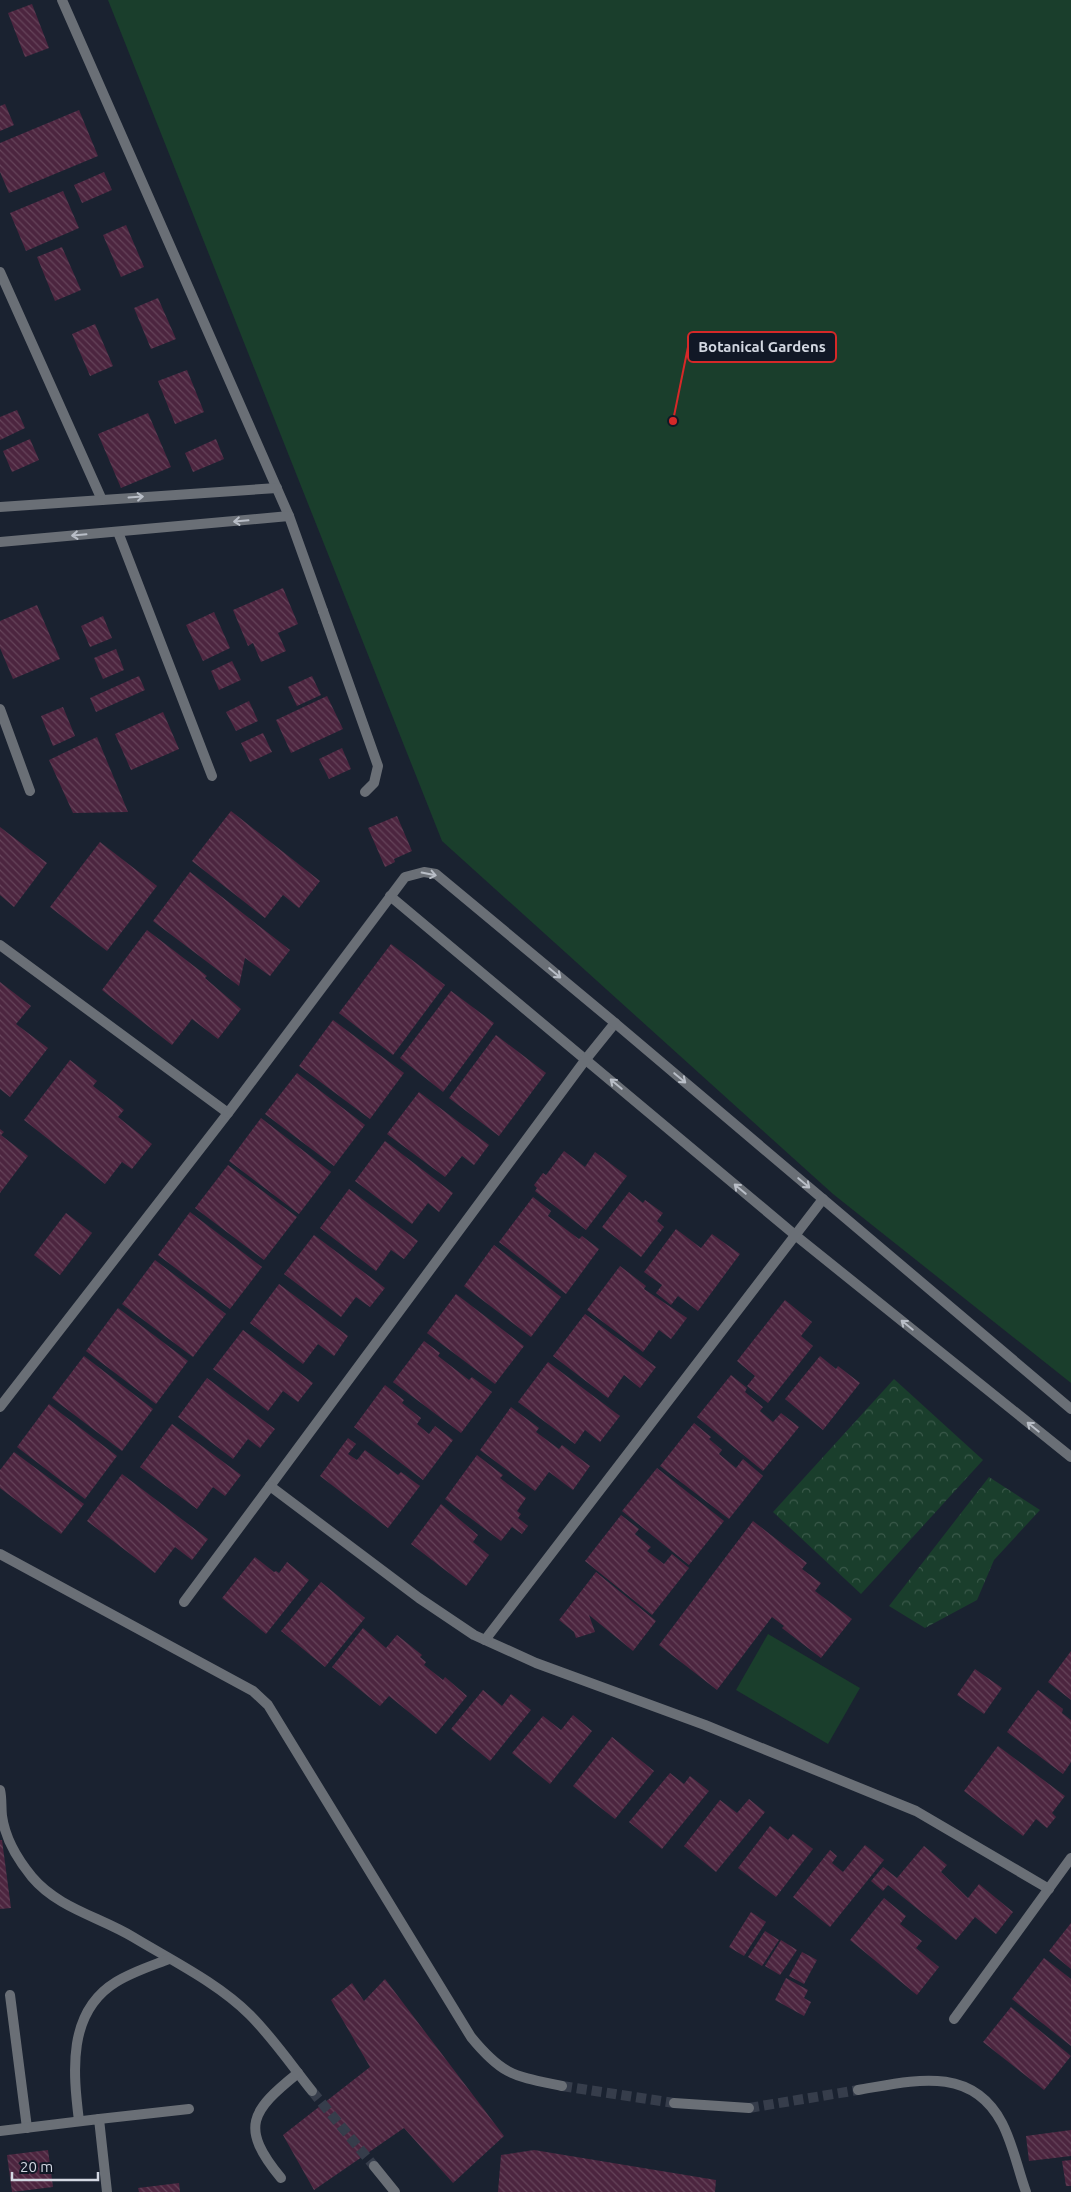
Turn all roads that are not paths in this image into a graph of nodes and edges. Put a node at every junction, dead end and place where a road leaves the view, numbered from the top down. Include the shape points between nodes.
1 (62, 0) edge
2 (0, 272) edge
3 (277, 488) junction
4 (102, 500) junction
5 (0, 507) edge
6 (289, 516) junction
7 (118, 532) junction
8 (0, 542) edge
9 (0, 709) edge
10 (212, 776) dead end
11 (30, 791) dead end
12 (365, 792) dead end
13 (390, 896) junction
14 (0, 945) edge
15 (615, 1023) junction
16 (586, 1059) junction
17 (228, 1113) junction
18 (823, 1199) junction
19 (795, 1235) junction
20 (0, 1407) edge
21 (1071, 1409) edge
22 (1071, 1457) edge
23 (270, 1486) junction
24 (0, 1554) edge
25 (184, 1602) dead end
26 (485, 1640) junction
27 (0, 1790) edge
28 (1071, 1858) edge
29 (1049, 1889) junction
30 (169, 1958) junction
31 (10, 1995) dead end
32 (954, 2019) dead end
33 (298, 2073) junction
34 (562, 2086) tunnel mouth
35 (858, 2090) tunnel mouth
36 (312, 2091) tunnel mouth
37 (674, 2103) tunnel mouth
38 (749, 2108) tunnel mouth
39 (189, 2109) dead end
40 (99, 2119) junction
41 (79, 2121) junction
42 (27, 2128) junction
43 (0, 2131) edge
44 (374, 2166) tunnel mouth
45 (282, 2178) dead end
46 (107, 2192) edge
47 (395, 2192) edge
48 (1026, 2192) edge

1 - 3 street
2 - 4 street
4 -> 3 street
3 - 6 street
4 - 5 street
6 -> 7 street
6 - 12 street via 378,766 374,783
7 -> 8 street
7 - 10 street
9 - 11 street
13 -> 15 street via 405,877 424,872 436,874
13 - 16 street
13 - 17 street
14 - 17 street
15 - 16 street
15 -> 18 street
19 -> 16 street
16 - 23 street
17 - 20 street
18 - 19 street
18 - 21 street
22 -> 19 street
19 - 26 street
23 - 25 street
23 - 26 street via 419,1598
24 - 34 street via 253,1691 268,1705 471,2037 497,2066 517,2077
26 - 29 street via 536,1663 705,1724 916,1812
27 - 30 street via 2,1817 8,1837 18,1858 34,1879 76,1910
28 - 29 street
29 - 32 street
30 - 33 street via 250,2014
30 - 41 street via 116,1982 88,2008 75,2060
31 - 42 street
33 - 36 street
33 - 45 street via 266,2102 256,2120 262,2152
35 - 48 street via 919,2080 948,2081 972,2089 990,2104 1002,2124
37 - 38 street
39 - 40 street
40 - 41 street
40 - 46 street
41 - 42 street
42 - 43 street
44 - 47 street

